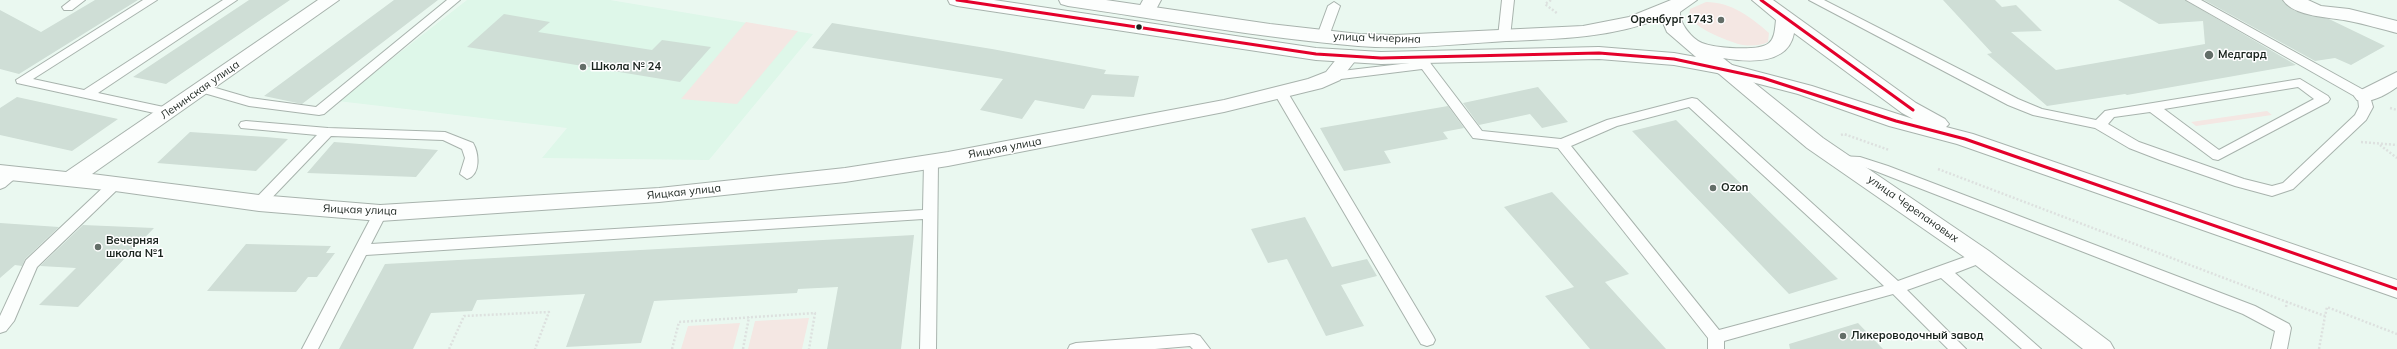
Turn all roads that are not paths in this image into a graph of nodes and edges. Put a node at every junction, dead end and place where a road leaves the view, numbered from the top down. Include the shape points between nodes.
1 (79, 0) edge
2 (151, 0) edge
3 (231, 0) edge
4 (330, 0) edge
5 (454, 0) edge
6 (957, 0) edge
7 (1068, 0) edge
8 (1508, 0) edge
9 (1761, 0) edge
10 (1815, 0) edge
11 (2192, 0) edge
12 (2292, 0) edge
13 (1149, 6) edge
14 (1334, 6) dead end
15 (1674, 6) edge
16 (68, 7) dead end
17 (1786, 20) junction
18 (2397, 27) edge
19 (1323, 36) junction
20 (1504, 37) junction
21 (1697, 44) junction
22 (1494, 54) junction
23 (1350, 56) junction
24 (1423, 61) junction
25 (1726, 68) junction
26 (1333, 76) junction
27 (2397, 78) edge
28 (202, 88) junction
29 (1281, 93) junction
30 (85, 95) junction
31 (2364, 96) junction
32 (2154, 108) junction
33 (168, 112) junction
34 (246, 125) dead end
35 (2099, 125) junction
36 (328, 132) junction
37 (1965, 139) junction
38 (1562, 144) junction
39 (1840, 160) junction
40 (931, 162) junction
41 (467, 174) dead end
42 (4, 177) edge
43 (70, 179) junction
44 (115, 184) junction
45 (259, 203) junction
46 (380, 213) junction
47 (930, 214) junction
48 (362, 250) junction
49 (1981, 257) junction
50 (1944, 272) junction
51 (1896, 288) junction
52 (2397, 290) edge
53 (0, 327) edge
54 (1427, 340) dead end
55 (1716, 343) edge
56 (310, 349) edge
57 (928, 349) edge
58 (1076, 349) edge
59 (1202, 349) edge
60 (1958, 349) edge
61 (2033, 349) edge
62 (2101, 349) edge
63 (2279, 349) edge

1 - 16 lane
2 - 30 lane via 22,80
3 - 30 lane
4 - 28 main road, Ленинская улица
5 - 28 lane via 320,111 250,102
6 - 23 main road, улица Чичерина via 1243,44
7 - 13 main road, улица Чичерина
8 - 20 lane
9 - 17 main road
10 - 35 lane via 2013,102 2038,112
11 - 31 lane
12 - 18 main road via 2317,12 2349,15
13 - 19 main road, улица Чичерина
14 - 19 lane
15 - 20 main road, улица Чичерина via 1634,22 1606,29
15 - 21 main road via 1674,28
17 - 21 main road via 1782,40 1773,50 1762,55 1749,57
17 - 37 main road via 1909,108
19 - 20 main road, улица Чичерина via 1395,41
21 - 22 main road via 1567,42
21 - 25 main road
22 - 24 main road, улица Чичерина
22 - 25 main road, улица Чичерина via 1631,54
23 - 24 main road, улица Чичерина
23 - 26 main road, Яицкая улица
24 - 26 lane
24 - 38 lane via 1478,135
25 - 37 main road via 1805,90 1896,121
25 - 39 main road, улица Черепановых via 1809,138
26 - 29 main road, Яицкая улица via 1315,84
27 - 31 main road via 2383,88
28 - 33 main road, Ленинская улица
29 - 40 main road, Яицкая улица
29 - 54 lane
30 - 33 lane
31 - 35 lane via 2366,107 2361,117 2288,186 2272,191 2240,183 2134,145
32 - 32 lane via 2218,156 2324,99 2300,83
32 - 35 lane via 2110,114
33 - 43 main road, Ленинская улица
34 - 36 lane
36 - 41 lane via 445,136 468,146 472,158
36 - 45 lane
37 - 52 main road
38 - 51 lane via 1612,123 1692,102
38 - 55 lane
39 - 49 main road, улица Черепановых
39 - 63 lane via 1860,161 1883,169 2249,310 2283,328
40 - 46 main road, Яицкая улица via 845,175 659,195
40 - 47 lane
42 - 43 main road, Яицкая улица
43 - 44 main road, Яицкая улица
44 - 45 main road, Яицкая улица
44 - 53 lane via 31,264 8,317
45 - 46 main road, Яицкая улица
46 - 48 lane
47 - 48 lane
47 - 57 lane
48 - 56 lane
49 - 50 lane
49 - 62 main road, улица Черепановых
50 - 51 lane
50 - 61 lane
51 - 55 lane
51 - 60 lane
58 - 59 lane via 1194,340

